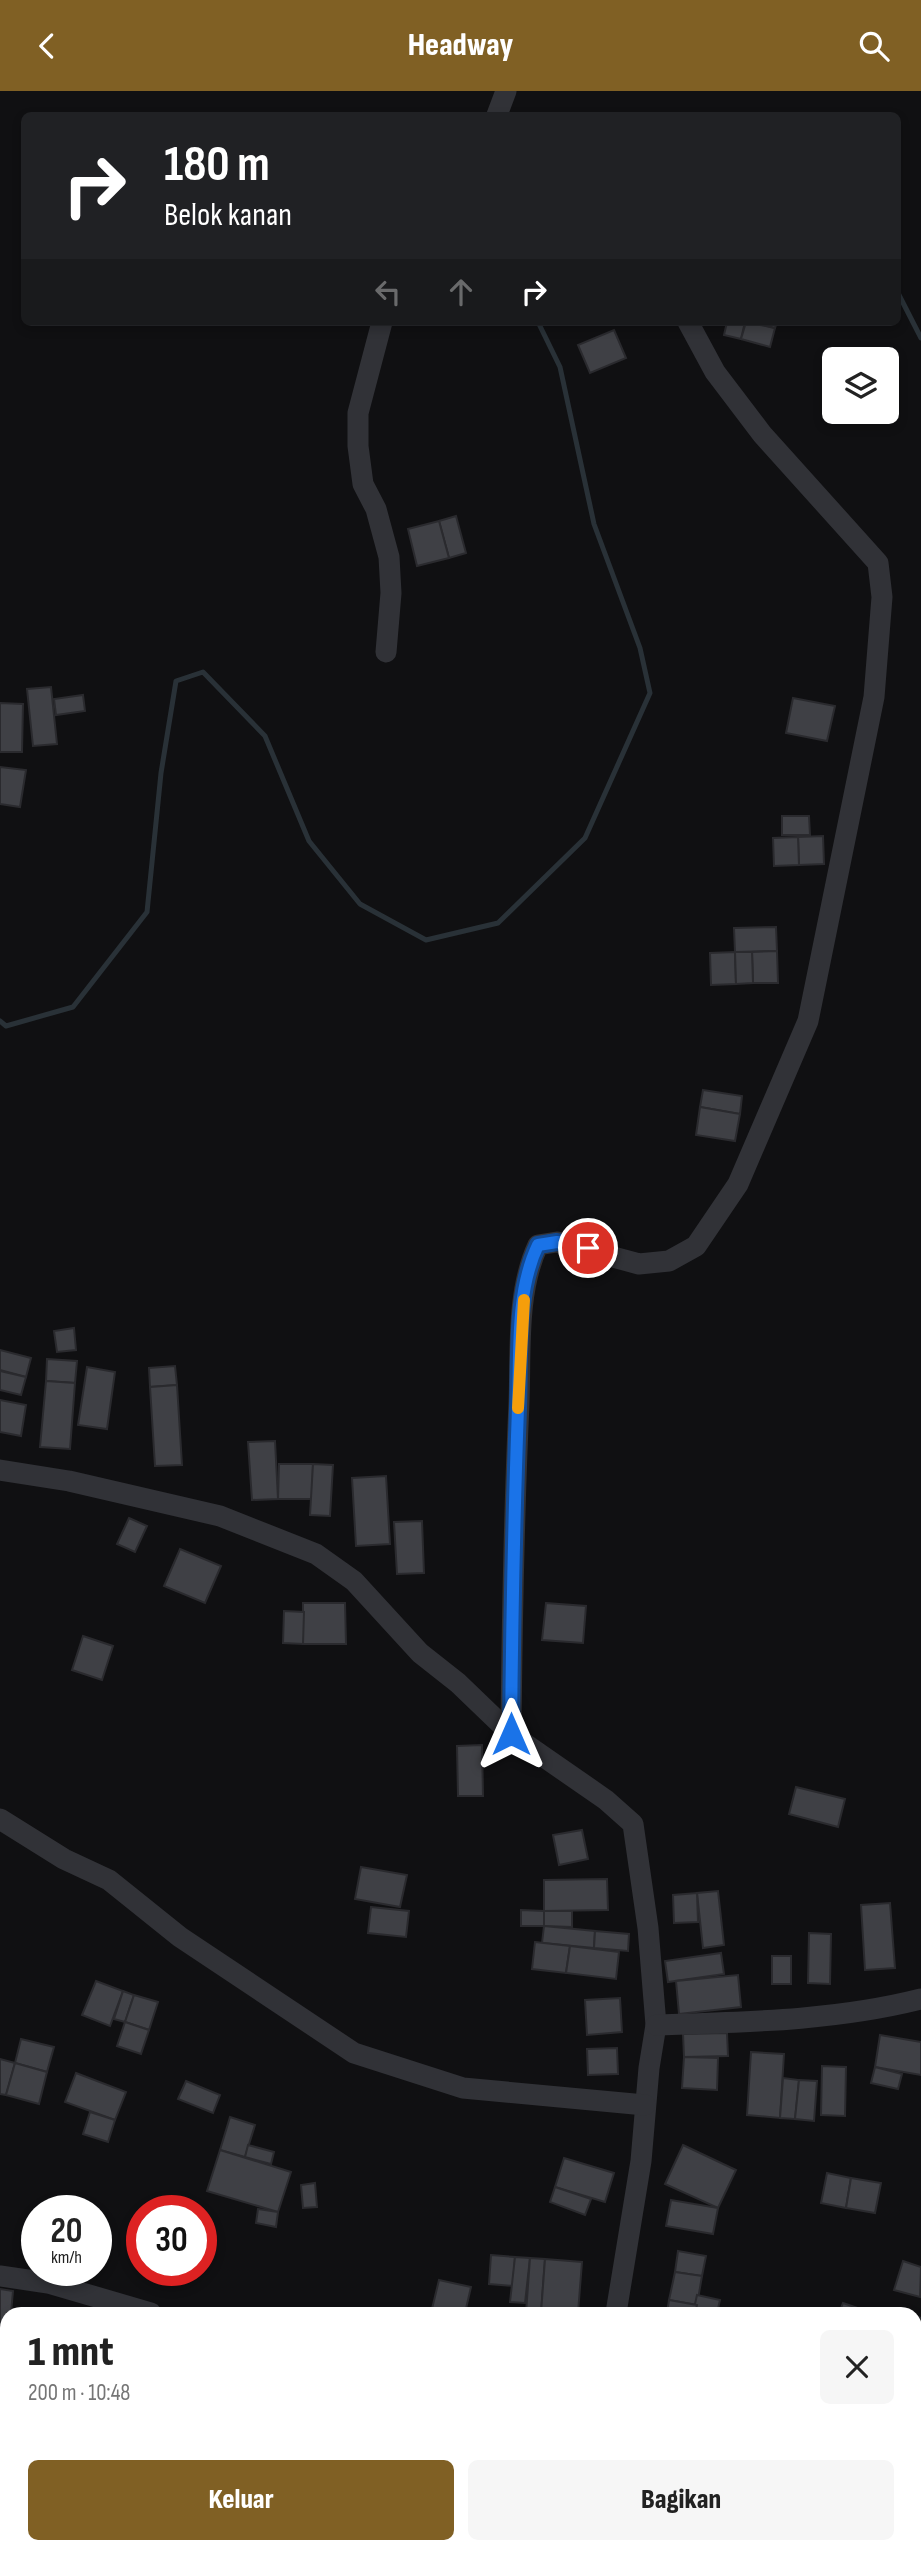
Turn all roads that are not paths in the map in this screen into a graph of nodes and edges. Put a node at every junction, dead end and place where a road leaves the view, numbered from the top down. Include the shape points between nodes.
1 (506, 91) edge
2 (498, 112) edge
3 (381, 326) edge
4 (690, 326) edge
5 (386, 652) dead end
6 (0, 1470) edge
7 (511, 1734) junction
8 (0, 1819) edge
9 (921, 1999) edge
10 (656, 2025) junction
11 (645, 2105) junction
12 (0, 2276) edge
13 (130, 2307) edge
14 (617, 2307) edge

1 - 2 street
3 - 5 street via 358,413 358,446 363,484 376,509 389,557
4 - 7 street via 715,372 762,434 878,563 882,597 874,697 808,1021 738,1184 696,1245 669,1261 639,1264 557,1242 538,1245 530,1262 522,1312 513,1534
6 - 7 street via 220,1516 316,1554 354,1581 420,1653
7 - 10 street via 633,1824 649,1928
8 - 11 street via 64,1859 109,1880 180,1937 354,2053 463,2088
9 - 10 street via 784,2021
10 - 11 street
11 - 14 street via 641,2161
12 - 13 street via 48,2283

